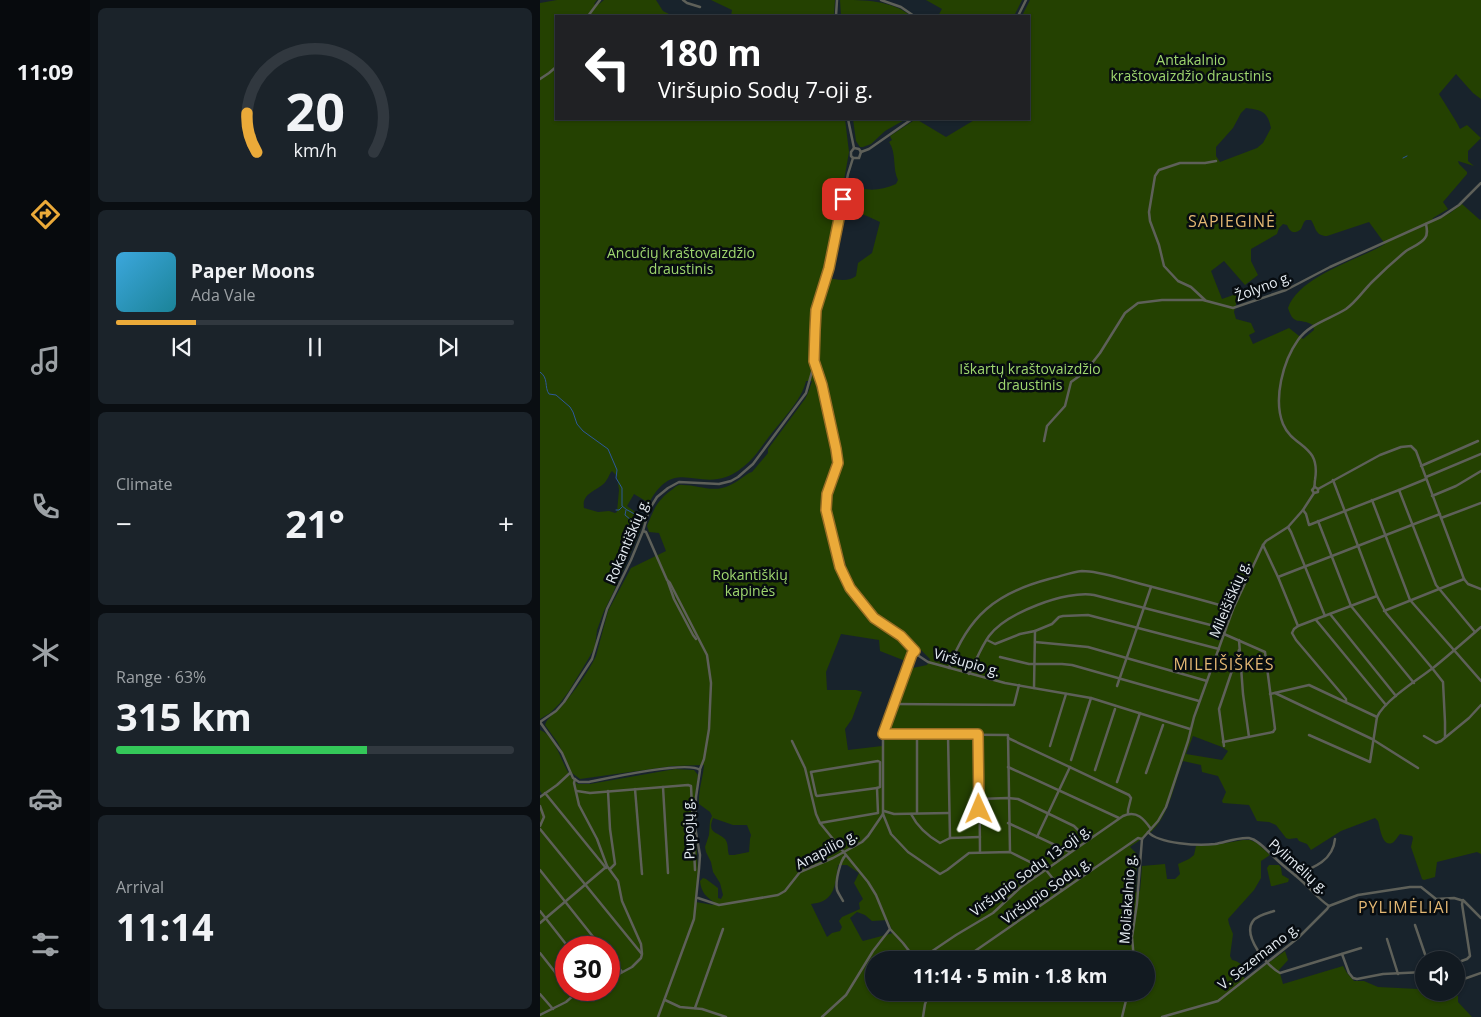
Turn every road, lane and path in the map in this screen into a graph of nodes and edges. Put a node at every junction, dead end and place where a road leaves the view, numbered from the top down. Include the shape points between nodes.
1 (600, 0) edge
2 (683, 0) edge
3 (837, 0) edge
4 (882, 0) edge
5 (1026, 0) edge
6 (700, 7) dead end
7 (589, 15) edge
8 (836, 15) edge
9 (913, 15) edge
10 (1018, 15) edge
11 (555, 68) edge
12 (540, 79) edge
13 (848, 120) edge
14 (911, 120) edge
15 (854, 148) junction
16 (861, 152) junction
17 (853, 158) junction
18 (1216, 161) dead end
19 (1481, 183) edge
20 (1426, 224) junction
21 (1206, 301) junction
22 (814, 361) junction
23 (1044, 441) dead end
24 (1478, 441) dead end
25 (1481, 454) edge
26 (1421, 466) junction
27 (1481, 470) edge
28 (1426, 478) junction
29 (1333, 480) junction
30 (1316, 488) junction
31 (1399, 490) junction
32 (1432, 496) junction
33 (1372, 500) junction
34 (1481, 503) edge
35 (1303, 510) junction
36 (1345, 510) junction
37 (1440, 514) junction
38 (1441, 518) junction
39 (1318, 522) junction
40 (1413, 524) junction
41 (1288, 527) junction
42 (643, 531) junction
43 (1386, 534) junction
44 (1263, 545) junction
45 (1358, 545) junction
46 (1332, 556) junction
47 (1304, 566) junction
48 (1278, 577) junction
49 (1464, 579) junction
50 (1151, 587) junction
51 (1438, 589) junction
52 (1481, 590) edge
53 (1377, 596) junction
54 (1410, 600) junction
55 (1351, 606) junction
56 (1144, 608) junction
57 (1233, 609) junction
58 (1384, 611) junction
59 (1330, 614) junction
60 (1325, 616) junction
61 (1316, 620) junction
62 (1298, 626) junction
63 (1481, 627) edge
64 (1138, 628) junction
65 (1226, 629) junction
66 (1035, 631) junction
67 (1475, 632) junction
68 (1224, 634) junction
69 (987, 640) junction
70 (1239, 640) junction
71 (1035, 642) junction
72 (1219, 649) junction
73 (1239, 650) junction
74 (1454, 650) junction
75 (915, 651) junction
76 (1000, 657) dead end
77 (1126, 659) junction
78 (1034, 664) junction
79 (949, 668) junction
80 (1432, 668) junction
81 (969, 674) junction
82 (1120, 678) junction
83 (1207, 681) junction
84 (1481, 681) edge
85 (1414, 683) junction
86 (1019, 686) junction
87 (1117, 686) dead end
88 (1034, 688) junction
89 (1275, 693) junction
90 (1066, 694) junction
91 (1270, 694) junction
92 (1396, 696) junction
93 (1091, 698) junction
94 (1199, 701) junction
95 (1346, 702) junction
96 (894, 704) junction
97 (1386, 705) junction
98 (1481, 705) edge
99 (1115, 709) dead end
100 (1140, 713) junction
101 (1377, 717) junction
102 (540, 722) edge
103 (1163, 725) dead end
104 (1190, 729) junction
105 (883, 734) junction
106 (978, 734) junction
107 (1309, 734) dead end
108 (917, 735) junction
109 (948, 735) junction
110 (1008, 736) junction
111 (1424, 736) dead end
112 (1250, 737) junction
113 (1445, 737) junction
114 (1372, 739) junction
115 (792, 741) dead end
116 (1223, 742) junction
117 (1050, 746) dead end
118 (1224, 746) dead end
119 (1070, 760) dead end
120 (1008, 767) junction
121 (1070, 767) junction
122 (1418, 768) dead end
123 (700, 769) junction
124 (1095, 770) dead end
125 (811, 772) junction
126 (570, 773) junction
127 (806, 773) junction
128 (1146, 773) dead end
129 (575, 779) junction
130 (1117, 782) dead end
131 (663, 786) junction
132 (877, 788) junction
133 (635, 789) junction
134 (1059, 790) junction
135 (576, 791) junction
136 (608, 791) junction
137 (545, 794) junction
138 (877, 794) junction
139 (883, 794) junction
140 (540, 797) edge
141 (1008, 798) junction
142 (979, 799) junction
143 (540, 806) edge
144 (884, 813) junction
145 (949, 813) junction
146 (911, 814) junction
147 (917, 814) junction
148 (1048, 814) junction
149 (1128, 814) junction
150 (1119, 818) junction
151 (820, 823) junction
152 (1008, 823) junction
153 (540, 827) edge
154 (1151, 829) junction
155 (1148, 832) junction
156 (980, 837) junction
157 (950, 838) junction
158 (1037, 838) junction
159 (1142, 839) junction
160 (1335, 839) dead end
161 (1088, 840) junction
162 (980, 852) junction
163 (1010, 852) junction
164 (1070, 852) junction
165 (845, 854) junction
166 (608, 868) junction
167 (540, 870) edge
168 (695, 870) dead end
169 (1046, 870) junction
170 (668, 873) dead end
171 (642, 874) dead end
172 (1296, 875) junction
173 (586, 885) junction
174 (1062, 890) junction
175 (697, 898) junction
176 (1463, 900) junction
177 (843, 901) dead end
178 (566, 902) junction
179 (1328, 907) junction
180 (540, 911) edge
181 (1274, 911) dead end
182 (546, 918) junction
183 (1481, 918) edge
184 (540, 923) edge
185 (1416, 925) dead end
186 (723, 929) dead end
187 (890, 929) junction
188 (560, 936) edge
189 (593, 936) edge
190 (1387, 939) dead end
191 (1361, 948) dead end
192 (910, 951) edge
193 (931, 951) edge
194 (975, 951) edge
195 (1133, 951) edge
196 (1424, 951) edge
197 (540, 953) edge
198 (642, 954) junction
199 (1342, 954) junction
200 (1465, 960) edge
201 (1267, 961) junction
202 (620, 969) edge
203 (555, 972) edge
204 (622, 972) joint
205 (1415, 973) edge
206 (1481, 973) edge
207 (1398, 974) junction
208 (1465, 979) edge
209 (540, 994) edge
210 (665, 1000) junction
211 (568, 1001) edge
212 (926, 1001) edge
213 (1126, 1001) edge
214 (695, 1008) junction
215 (553, 1010) junction
216 (707, 1011) junction
217 (540, 1016) edge
218 (707, 1016) edge
219 (658, 1017) edge
220 (726, 1017) edge
221 (822, 1017) edge
222 (923, 1017) edge
223 (1122, 1017) edge
224 (1162, 1017) edge

1 - 7 street
2 - 6 street
3 - 8 street
4 - 9 street
5 - 10 street
11 - 12 street
13 - 15 street
14 - 16 street
15 - 16 street
15 - 17 street via 851,152
16 - 17 street via 859,158
17 - 22 street, Rokantiškių g. via 829,268 816,310
18 - 21 street via 1180,163 1159,170 1154,176 1149,212 1164,266 1178,281
19 - 20 street, Žolyno g. via 1454,208
20 - 21 street, Žolyno g. via 1272,295 1233,308
20 - 30 street via 1424,240 1372,282 1354,303 1305,332 1290,354 1280,387 1281,414 1284,426 1314,458
21 - 23 street, Žolyno g. via 1138,303 1125,313 1100,353 1085,372 1071,382 1065,406 1047,426
22 - 42 street, Rokantiškių g. via 803,398 748,469 726,483 679,482 668,488 652,505
22 - 75 street, Viršupio g. via 837,455 837,468 825,504 840,567 850,588 870,614 901,636
24 - 26 street
25 - 28 street
26 - 28 street
26 - 29 street via 1416,451 1406,446 1380,455
27 - 32 street
28 - 31 street
28 - 32 street
29 - 30 street
29 - 36 street
30 - 35 street, Mileišiškių g.
31 - 33 street
31 - 40 street
32 - 37 street
33 - 36 street
33 - 43 street
34 - 38 street
35 - 39 street via 1308,525
35 - 41 street, Mileišiškių g.
36 - 39 street
36 - 45 street
37 - 38 street
37 - 40 street
38 - 49 street
39 - 46 street
40 - 43 street
40 - 51 street
41 - 44 street, Mileišiškių g.
41 - 47 street
42 - 102 street, Rokantiškių g. via 604,616 592,659 584,674 556,711
42 - 123 street, Pupojų g. via 707,655 711,683 708,734
43 - 45 street
43 - 54 street
44 - 48 street
44 - 57 street, Mileišiškių g.
45 - 46 street
45 - 53 street
46 - 47 street
46 - 55 street
47 - 48 street
47 - 60 street
48 - 62 street
49 - 51 street
49 - 52 street
50 - 56 street
50 - 57 street
50 - 79 street via 1082,571 1009,593 970,625
51 - 54 street
51 - 67 street
53 - 55 street
53 - 58 street
54 - 58 street
54 - 74 street
55 - 59 street
55 - 85 street
56 - 64 street
56 - 65 street
56 - 69 street via 1094,595 1068,595 1014,615
57 - 65 street, Mileišiškių g.
58 - 80 street
59 - 60 street
59 - 92 street
60 - 61 street
61 - 62 street
61 - 97 street
62 - 95 street via 1293,631 1294,636
63 - 67 street
64 - 66 street via 1082,615 1060,616 1052,624
64 - 72 street
64 - 77 street
65 - 68 street, Mileišiškių g.
66 - 69 street via 995,644
66 - 71 street
67 - 74 street
68 - 70 street
68 - 72 street, Mileišiškių g.
69 - 81 street
70 - 73 street
70 - 91 street via 1265,652
71 - 77 street via 1088,647
71 - 78 street
72 - 83 street, Mileišiškių g.
73 - 112 street
73 - 116 street via 1219,709
74 - 80 street
74 - 84 street
75 - 79 street, Viršupio g. via 923,660
75 - 96 street
76 - 78 street
77 - 82 street
77 - 83 street
78 - 82 street via 1072,665
78 - 88 street
79 - 81 street, Viršupio g.
80 - 85 street
80 - 113 street via 1443,686
81 - 86 street, Viršupio g.
82 - 87 street
82 - 94 street
83 - 94 street, Mileišiškių g.
85 - 92 street
86 - 88 street, Viršupio g.
86 - 96 street via 1014,705
88 - 90 street, Viršupio g.
89 - 91 street
89 - 95 street via 1309,685
89 - 114 street
90 - 93 street, Viršupio g.
90 - 117 street
91 - 112 street via 1275,731
92 - 97 street
93 - 100 street, Viršupio g.
93 - 119 street
94 - 104 street, Mileišiškių g.
95 - 101 street
96 - 105 street
97 - 101 street
98 - 113 street
99 - 124 street
100 - 104 street, Viršupio g.
100 - 130 street
101 - 114 street
102 - 126 street via 562,753
103 - 128 street
104 - 154 street, Mileišiškių g. via 1166,807
105 - 108 street
105 - 139 street
106 - 109 street
106 - 110 street
106 - 142 street
107 - 114 street via 1370,762
108 - 109 street
108 - 147 street
109 - 145 street
110 - 120 street
110 - 121 street
111 - 113 street via 1436,742
112 - 116 street
114 - 122 street
115 - 127 street
116 - 118 street
120 - 134 street
120 - 141 street
121 - 134 street
121 - 149 street via 1129,795
123 - 129 street via 669,768 589,782
123 - 175 street, Pupojų g. via 695,827 700,855
125 - 127 street
125 - 132 street via 817,796
125 - 132 street via 878,761 881,775 880,787
126 - 129 street
126 - 137 street
127 - 151 street
129 - 135 street
131 - 133 street
131 - 168 street via 691,786
131 - 170 street
132 - 138 street
133 - 136 street
133 - 171 street
134 - 148 street
134 - 150 street
135 - 136 street
135 - 166 street via 579,805
136 - 166 street via 615,864
137 - 140 street
137 - 166 street
138 - 139 street
138 - 151 street via 878,813
139 - 144 street
141 - 142 street
141 - 148 street
141 - 152 street
142 - 156 street
143 - 153 street via 544,817
144 - 146 street
144 - 162 street via 896,840 912,856 940,874 969,853
144 - 165 street, Anapilio g. via 867,838
145 - 147 street
145 - 157 street
146 - 147 street
146 - 157 street via 934,840 941,843
148 - 158 street
148 - 161 street via 1074,826
149 - 150 street, Viršupio Sodų 13-oji g.
149 - 154 street via 1142,818
150 - 161 street, Viršupio Sodų 13-oji g.
151 - 165 street
152 - 158 street
152 - 163 street
153 - 173 street
154 - 155 street, Mileišiškių g.
155 - 159 street, Mileišiškių g.
155 - 172 street, Pylimėlių g. via 1155,838 1190,844 1253,839
156 - 157 street
156 - 162 street
158 - 164 street
159 - 174 street, Viršupio Sodų g. via 1138,838
159 - 195 street, Moliakalnio g.
160 - 172 street via 1324,861
161 - 164 street, Viršupio Sodų 13-oji g.
162 - 163 street
163 - 169 street
164 - 169 street, Viršupio Sodų 13-oji g.
165 - 175 street, Anapilio g. via 800,872 778,895 719,905
165 - 177 street via 840,863 837,889
165 - 187 street via 873,890
166 - 173 street
166 - 198 street via 618,882
167 - 178 street
169 - 174 street
169 - 193 street, Viršupio Sodų 13-oji g. via 1021,887 992,914
172 - 179 street, Pylimėlių g.
173 - 178 street
173 - 198 street
174 - 194 street, Viršupio Sodų g.
175 - 210 street, Pupojų g. via 694,919
176 - 179 street, Pylimėlių g. via 1436,899 1421,888 1410,887 1358,895
176 - 183 street
176 - 200 street via 1470,953
178 - 182 street
178 - 189 street
179 - 201 street, V. Sezemano g. via 1305,932
180 - 182 street
181 - 201 street via 1254,919 1250,928 1253,943
182 - 184 street
182 - 188 street
185 - 196 street
186 - 214 street
187 - 192 street
187 - 221 street via 846,995
190 - 207 street
191 - 199 street
197 - 203 street
198 - 204 street via 632,967
199 - 201 street via 1280,973
199 - 207 street via 1349,973 1355,979
201 - 224 street, V. Sezemano g. via 1218,1001
202 - 204 street
205 - 207 street
206 - 208 street
209 - 215 street
210 - 214 street via 680,1007
210 - 219 street, Pupojų g.
211 - 215 street
212 - 222 street
213 - 223 street
214 - 216 street
215 - 217 street
216 - 218 street
216 - 220 street

